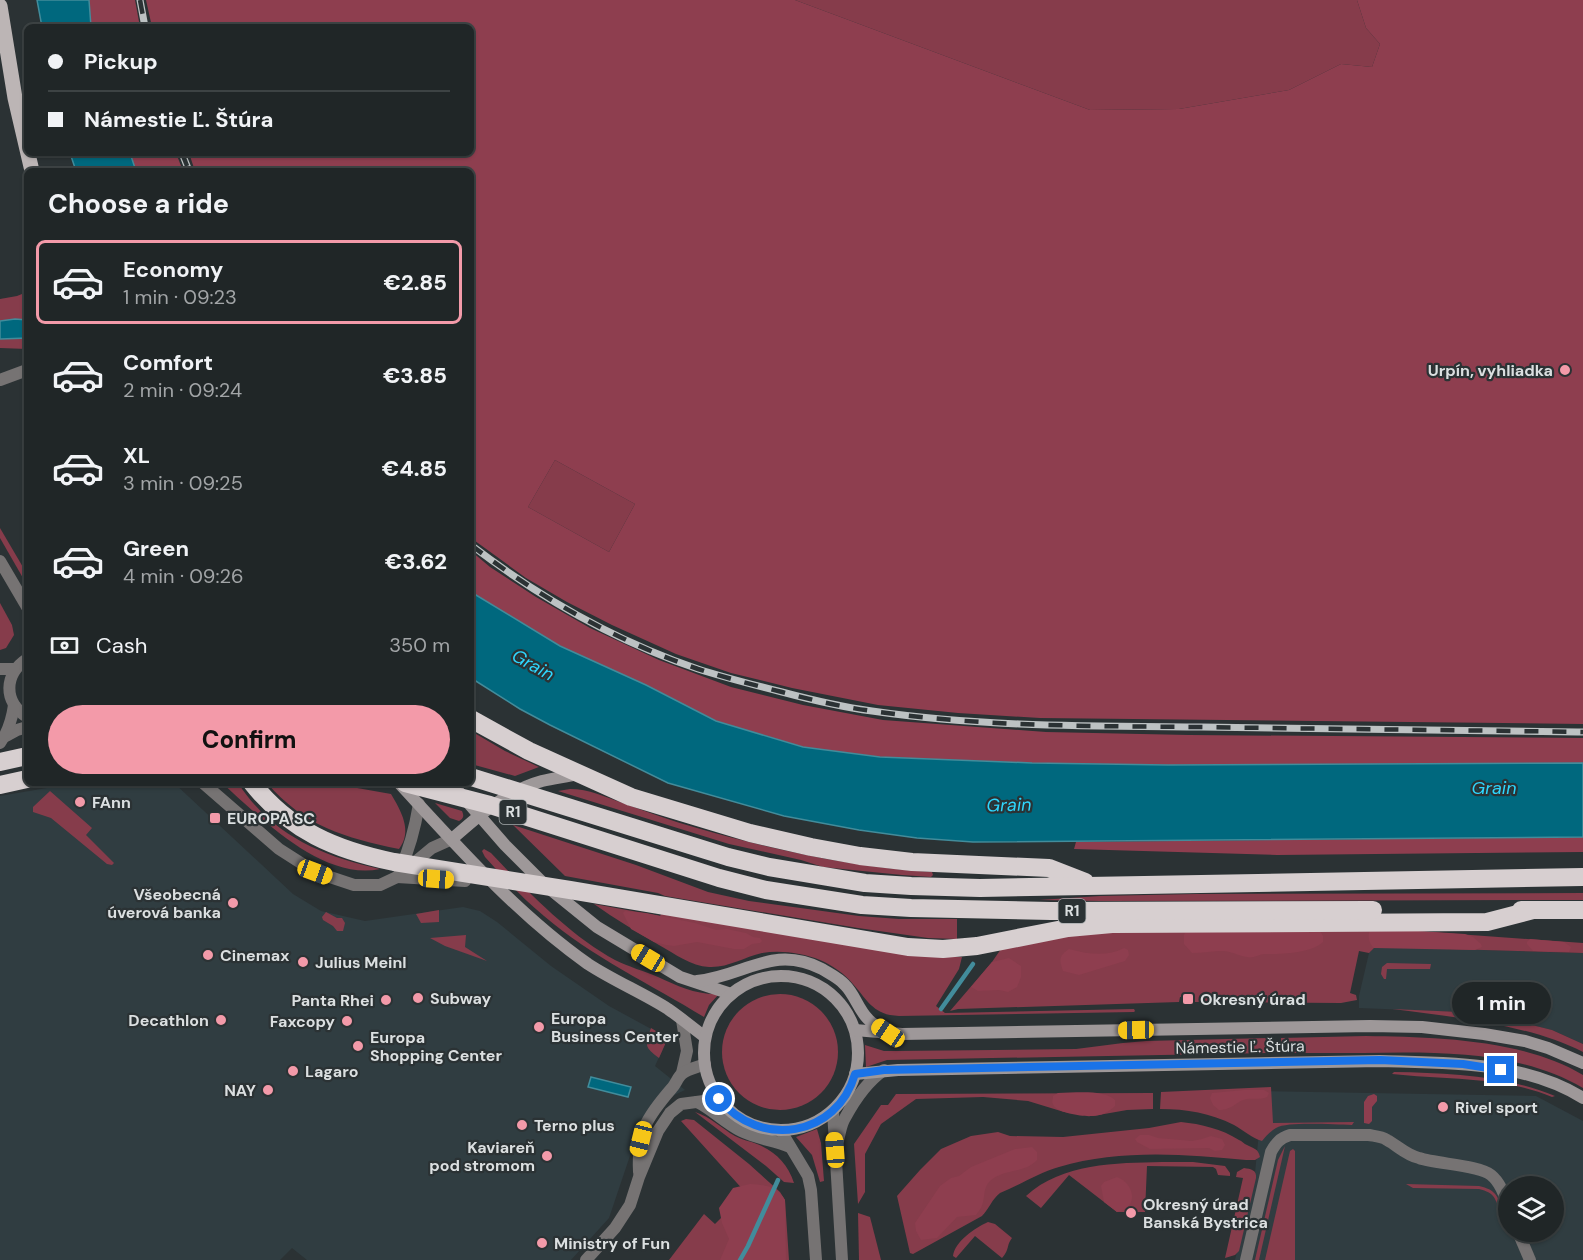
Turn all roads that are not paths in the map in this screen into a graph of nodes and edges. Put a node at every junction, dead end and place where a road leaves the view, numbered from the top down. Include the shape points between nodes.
1 (0, 6) edge
2 (24, 134) edge
3 (24, 371) edge
4 (0, 380) edge
5 (0, 561) edge
6 (24, 603) edge
7 (24, 661) edge
8 (0, 669) edge
9 (14, 669) junction
10 (5, 688) edge
11 (14, 705) junction
12 (24, 715) edge
13 (474, 721) edge
14 (24, 728) edge
15 (3, 739) edge
16 (24, 757) edge
17 (0, 762) edge
18 (579, 774) junction
19 (474, 778) edge
20 (24, 780) edge
21 (0, 785) edge
22 (206, 786) edge
23 (254, 786) edge
24 (402, 786) edge
25 (416, 786) edge
26 (454, 786) edge
27 (419, 804) junction
28 (479, 815) junction
29 (452, 839) junction
30 (397, 877) junction
31 (1583, 877) edge
32 (494, 883) junction
33 (1095, 886) junction
34 (1533, 910) junction
35 (1583, 910) edge
36 (693, 982) junction
37 (731, 994) junction
38 (682, 1020) junction
39 (855, 1030) junction
40 (888, 1033) junction
41 (705, 1037) junction
42 (1583, 1063) edge
43 (705, 1064) junction
44 (884, 1070) junction
45 (682, 1073) junction
46 (855, 1074) junction
47 (1583, 1098) edge
48 (719, 1099) junction
49 (698, 1102) junction
50 (833, 1111) junction
51 (781, 1131) junction
52 (790, 1147) junction
53 (835, 1150) junction
54 (639, 1176) junction
55 (1498, 1183) edge
56 (1522, 1242) edge
57 (586, 1260) edge
58 (816, 1260) edge
59 (842, 1260) edge
60 (1246, 1260) edge
61 (1530, 1260) edge

1 - 2 main road
3 - 4 street
5 - 6 street
7 - 9 street
8 - 9 street
9 - 10 street
10 - 11 street
11 - 12 street
11 - 15 street
13 - 18 highway
14 - 15 street
16 - 17 highway
18 - 28 main road via 520,789
18 - 33 highway via 631,797 811,847 912,862 1049,868
19 - 33 highway, R1 via 728,857 791,871 911,886
20 - 21 highway
22 - 30 street via 279,849 315,872 354,885 380,885
23 - 34 highway via 290,821 318,838 368,857 908,947 977,946 1068,928 1112,924 1487,922
24 - 27 main road
25 - 34 highway, R1 via 719,878 766,890 862,905 1051,911
26 - 28 main road
27 - 29 main road
27 - 30 street via 408,853
28 - 29 main road
28 - 36 main road via 544,885 597,927
29 - 30 street via 432,848
29 - 32 main road
30 - 32 street
31 - 33 highway, R1
32 - 38 main road via 589,964
34 - 35 highway, R1
36 - 37 main road
36 - 40 main road via 770,960 801,961 845,984 869,1020
37 - 39 main road via 767,976 805,979 838,1000
37 - 41 main road via 713,1016
38 - 41 main road
38 - 45 street via 687,1051
39 - 40 main road, Námestie Ľ. Štúra
39 - 46 main road via 859,1056
40 - 42 main road, Námestie Ľ. Štúra via 1422,1027 1525,1041
41 - 43 main road
43 - 45 street
43 - 48 main road
44 - 46 main road, Námestie Ľ. Štúra
44 - 47 main road, Námestie Ľ. Štúra via 1380,1060 1463,1064 1516,1072
44 - 53 street via 844,1119
45 - 54 street via 644,1126 638,1151
46 - 50 main road
48 - 49 street
48 - 51 main road via 747,1122
49 - 52 street via 742,1132
49 - 54 street via 681,1104 670,1113
50 - 51 main road via 817,1122
50 - 53 street
51 - 52 street
52 - 58 street via 808,1176
53 - 59 street
54 - 57 street via 630,1205
55 - 60 street via 1492,1175 1480,1170 1410,1156 1379,1137 1282,1137 1271,1152
56 - 61 street

